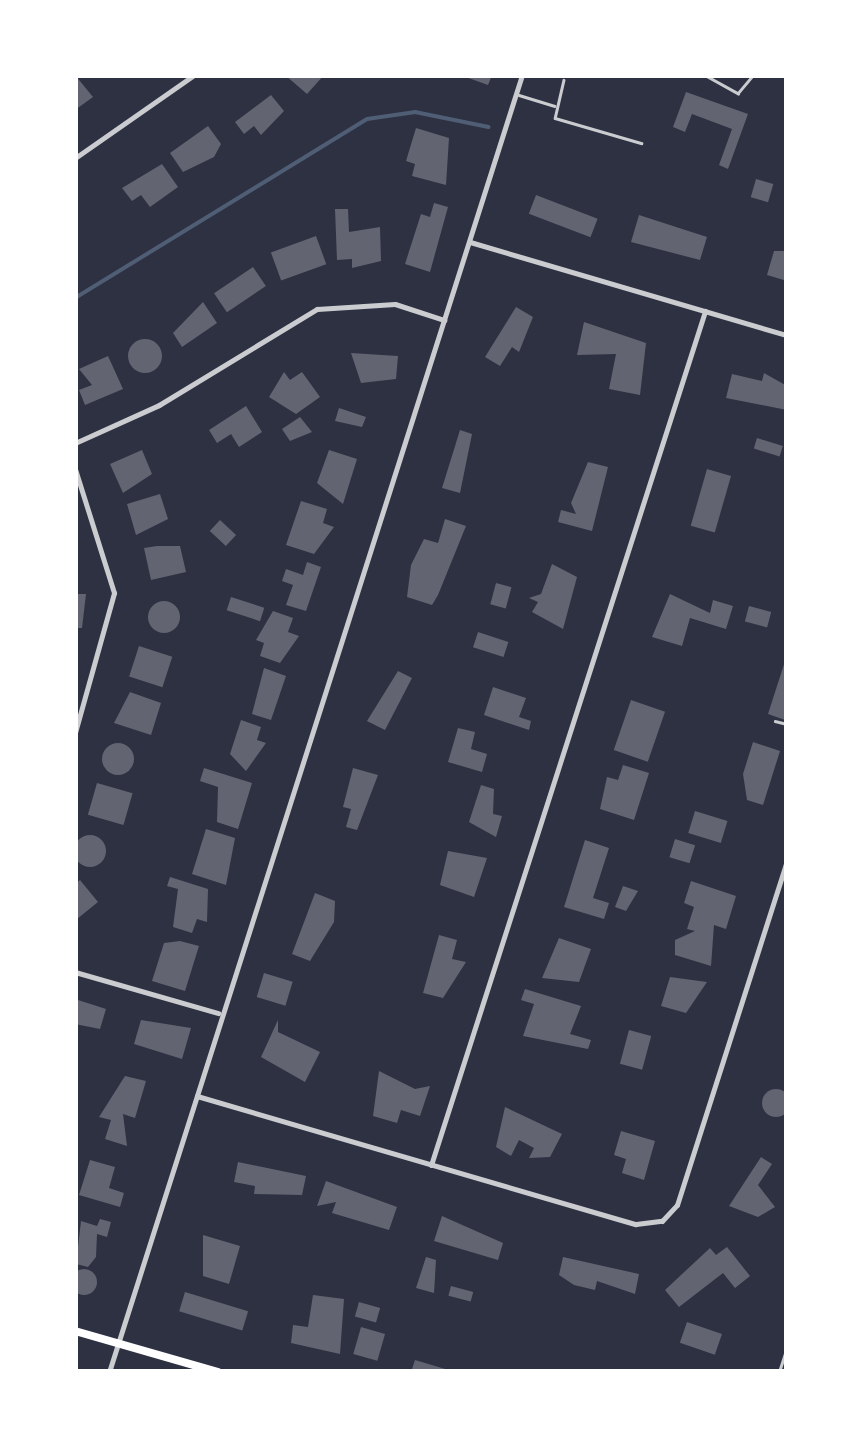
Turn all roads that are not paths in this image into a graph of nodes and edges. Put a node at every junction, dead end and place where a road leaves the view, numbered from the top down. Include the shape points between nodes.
1 (194, 75) edge
2 (522, 75) edge
3 (705, 75) edge
4 (753, 75) edge
5 (564, 80) dead end
6 (515, 94) junction
7 (556, 106) junction
8 (641, 142) dead end
9 (75, 158) edge
10 (470, 242) junction
11 (705, 311) junction
12 (444, 320) junction
13 (787, 335) edge
14 (75, 443) edge
15 (75, 469) edge
16 (775, 720) dead end
17 (787, 724) edge
18 (75, 733) edge
19 (787, 863) edge
20 (75, 972) edge
21 (218, 1013) junction
22 (196, 1096) junction
23 (431, 1165) junction
24 (75, 1330) edge
25 (118, 1343) junction
26 (787, 1348) edge
27 (109, 1372) edge
28 (218, 1372) edge
29 (779, 1372) edge

1 - 9 street
2 - 6 street
3 - 4 lane via 738,94
5 - 7 lane
6 - 7 lane
6 - 10 street
7 - 8 lane via 554,118
10 - 11 street
10 - 12 street
11 - 13 street
11 - 23 street
12 - 14 street via 395,304 316,309 159,404
12 - 21 street
15 - 18 street via 114,594
16 - 17 lane
19 - 23 street via 676,1206 662,1221 636,1224
20 - 21 street
21 - 22 street
22 - 23 street
22 - 25 street
24 - 25 main road
25 - 27 street
25 - 28 main road
26 - 29 lane

